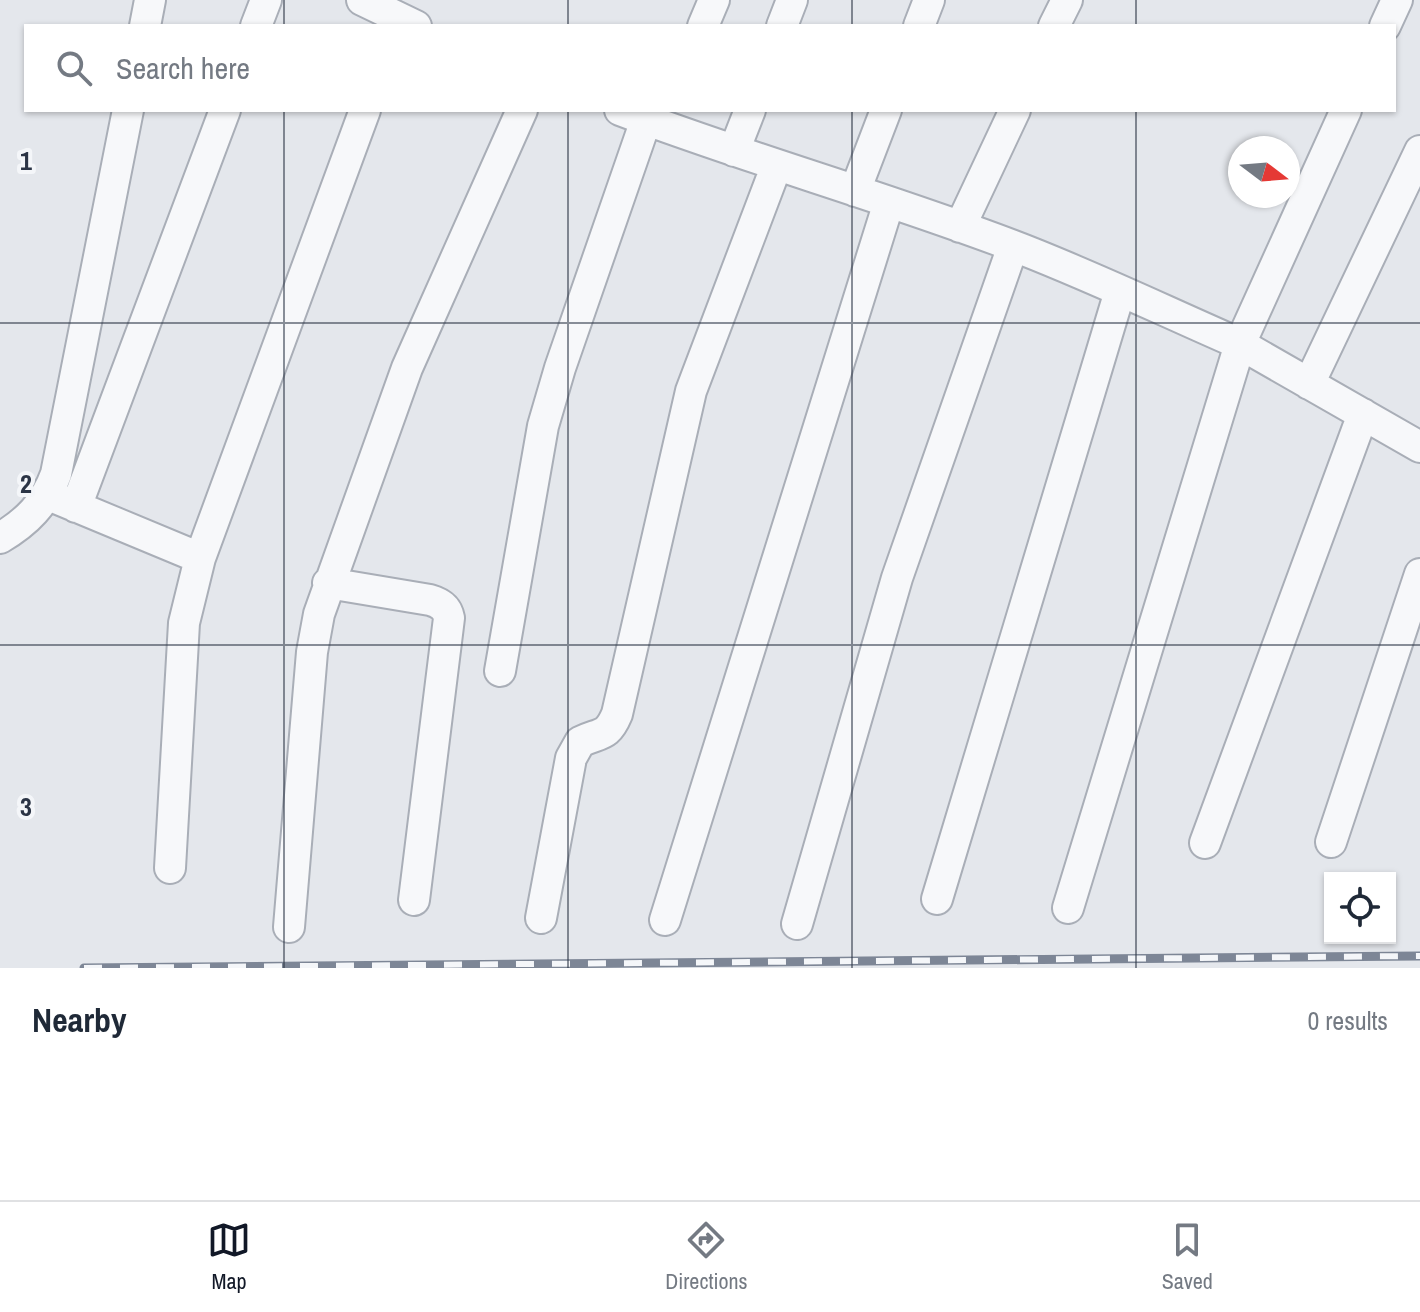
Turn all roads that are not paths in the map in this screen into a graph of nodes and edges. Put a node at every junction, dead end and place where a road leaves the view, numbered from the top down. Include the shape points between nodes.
1 (150, 0) edge
2 (266, 0) edge
3 (362, 0) edge
4 (714, 0) edge
5 (792, 0) edge
6 (929, 0) edge
7 (1067, 0) edge
8 (1397, 0) edge
9 (405, 18) edge
10 (145, 24) edge
11 (257, 24) edge
12 (704, 24) edge
13 (783, 24) edge
14 (920, 24) edge
15 (1055, 24) edge
16 (1386, 24) edge
17 (128, 112) edge
18 (224, 112) edge
19 (364, 112) edge
20 (521, 112) edge
21 (749, 112) edge
22 (885, 112) edge
23 (1014, 112) edge
24 (1345, 112) edge
25 (649, 116) edge
26 (734, 151) junction
27 (1420, 151) edge
28 (776, 167) junction
29 (855, 191) junction
30 (889, 202) junction
31 (960, 227) junction
32 (1013, 246) junction
33 (1120, 291) junction
34 (1240, 344) junction
35 (1309, 384) junction
36 (1363, 414) junction
37 (1417, 438) edge
38 (48, 495) junction
39 (76, 507) junction
40 (0, 538) edge
41 (200, 558) junction
42 (1420, 574) edge
43 (328, 583) junction
44 (500, 671) dead end
45 (1331, 842) dead end
46 (1205, 843) dead end
47 (170, 868) dead end
48 (937, 899) dead end
49 (414, 900) dead end
50 (1068, 908) dead end
51 (541, 918) dead end
52 (665, 920) dead end
53 (797, 924) dead end
54 (289, 927) dead end

1 - 10 street
2 - 11 street
3 - 9 street
4 - 12 street
5 - 13 street
6 - 14 street
7 - 15 street
8 - 16 street
17 - 38 street via 61,457
18 - 39 street
19 - 41 street
20 - 43 street via 407,368
21 - 26 street
22 - 29 street
23 - 31 street
24 - 34 street
25 - 26 street
25 - 44 street via 543,426
26 - 28 street
27 - 35 street
28 - 29 street
28 - 51 street via 691,391 617,714 608,731 580,742 571,758
29 - 30 street
30 - 31 street
30 - 52 street
31 - 32 street
32 - 33 street
32 - 53 street via 897,578
33 - 34 street
33 - 48 street
34 - 35 street
34 - 50 street
35 - 36 street
36 - 37 street
36 - 46 street
38 - 39 street
38 - 40 street
39 - 41 street
41 - 47 street via 184,623
42 - 45 street
43 - 49 street via 430,600 448,612
43 - 54 street via 312,652

